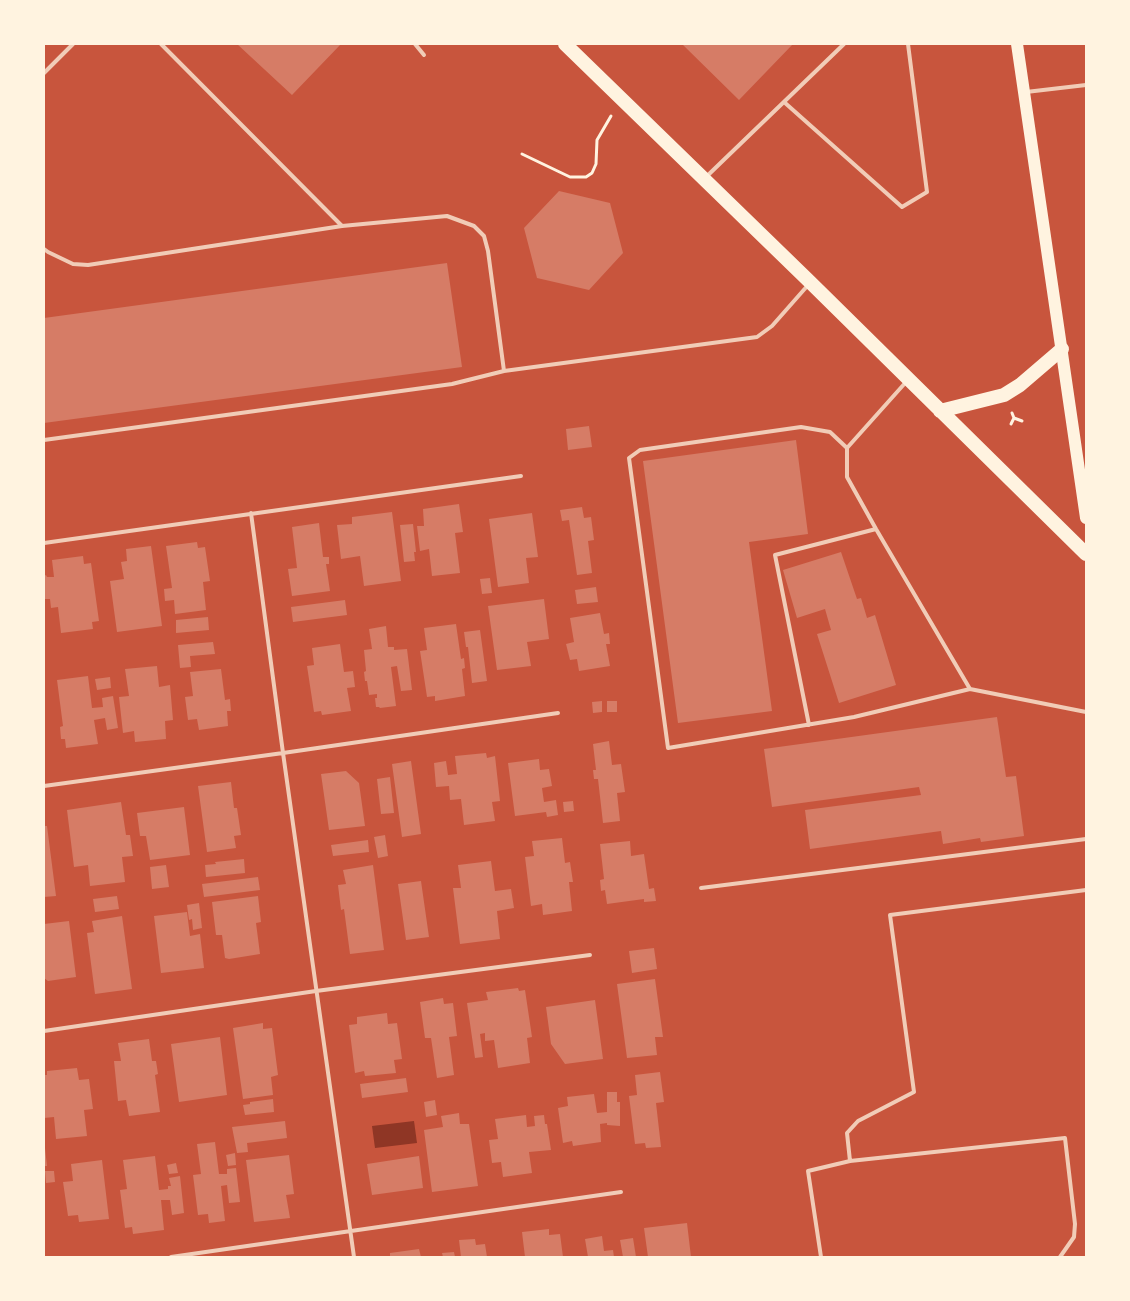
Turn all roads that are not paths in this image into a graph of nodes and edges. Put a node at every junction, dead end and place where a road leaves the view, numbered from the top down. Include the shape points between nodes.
1 (72, 44) edge
2 (161, 44) edge
3 (414, 44) edge
4 (565, 44) edge
5 (844, 44) edge
6 (908, 44) edge
7 (1017, 44) edge
8 (424, 55) dead end
9 (44, 74) edge
10 (1086, 85) edge
11 (1024, 93) junction
12 (784, 102) junction
13 (704, 179) junction
14 (342, 226) junction
15 (44, 249) edge
16 (810, 282) junction
17 (1062, 349) junction
18 (504, 371) junction
19 (909, 380) junction
20 (940, 411) junction
21 (44, 440) edge
22 (847, 448) junction
23 (520, 476) dead end
24 (251, 513) junction
25 (1086, 518) edge
26 (876, 529) junction
27 (44, 542) edge
28 (1086, 554) edge
29 (970, 689) junction
30 (1086, 712) edge
31 (558, 713) dead end
32 (809, 725) junction
33 (283, 753) junction
34 (44, 786) edge
35 (1086, 839) edge
36 (702, 888) dead end
37 (1086, 890) edge
38 (590, 955) dead end
39 (316, 991) junction
40 (44, 1031) edge
41 (850, 1161) junction
42 (621, 1192) dead end
43 (350, 1232) junction
44 (171, 1257) edge
45 (354, 1257) edge
46 (821, 1257) edge
47 (1060, 1257) edge

1 - 9 lane
2 - 14 lane
3 - 8 lane
4 - 13 highway
5 - 12 lane
6 - 12 lane via 927,192 902,207
7 - 11 main road
10 - 11 lane
11 - 17 main road
12 - 13 lane
13 - 16 highway
14 - 15 lane via 88,265 73,264
14 - 18 lane via 447,216 474,226 484,236 488,251
16 - 18 lane via 772,326 757,337
16 - 19 highway
17 - 20 highway via 1004,396
17 - 25 main road
18 - 21 lane via 452,384
19 - 20 highway
19 - 22 lane
20 - 28 highway
22 - 26 lane via 847,477
22 - 32 lane via 830,432 801,427 640,450 629,458 668,748
23 - 24 lane
24 - 27 lane
24 - 33 lane
26 - 29 lane
26 - 32 lane via 775,555
29 - 30 lane
29 - 32 lane
31 - 33 lane
33 - 34 lane
33 - 39 lane
35 - 36 lane
37 - 41 lane via 890,915 914,1092 858,1121 847,1133
38 - 39 lane
39 - 40 lane
39 - 43 lane
41 - 46 lane via 808,1170
41 - 47 lane via 1065,1138 1075,1224 1074,1237
42 - 43 lane
43 - 44 lane
43 - 45 lane

